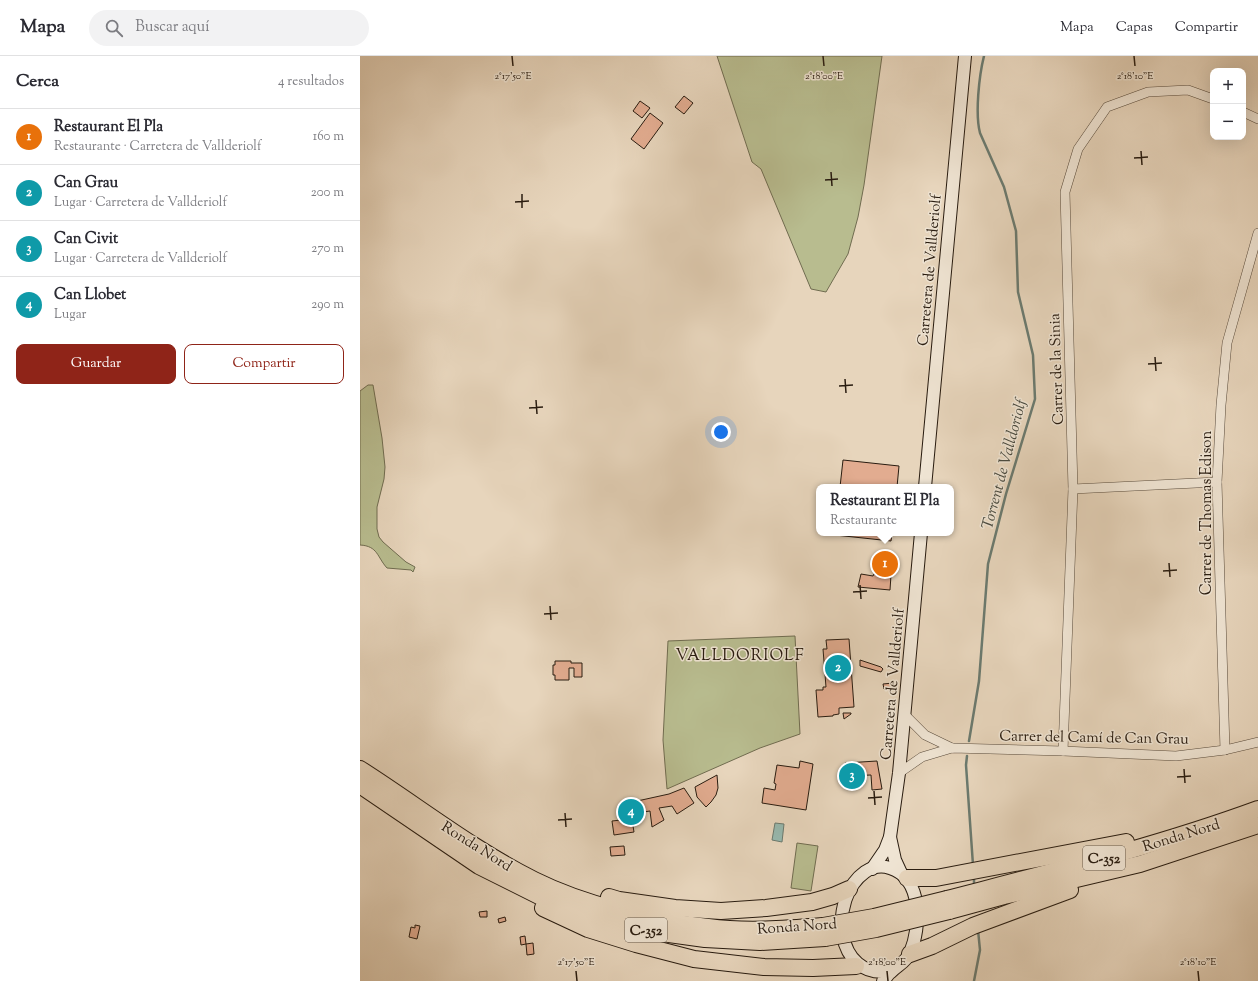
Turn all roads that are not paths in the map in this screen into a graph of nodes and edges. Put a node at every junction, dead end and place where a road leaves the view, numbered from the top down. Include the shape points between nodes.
1 (965, 56) edge
2 (1210, 98) edge
3 (1246, 113) edge
4 (1258, 119) edge
5 (1258, 233) edge
6 (1217, 482) junction
7 (925, 484) edge
8 (1073, 489) junction
9 (921, 536) edge
10 (905, 715) junction
11 (1258, 742) edge
12 (952, 748) junction
13 (1226, 750) junction
14 (1063, 751) junction
15 (360, 769) edge
16 (900, 773) junction
17 (360, 785) edge
18 (1258, 809) edge
19 (1258, 825) edge
20 (1196, 830) junction
21 (890, 837) junction
22 (1140, 864) junction
23 (506, 865) junction
24 (479, 866) junction
25 (872, 868) junction
26 (904, 876) junction
27 (849, 889) junction
28 (948, 905) junction
29 (824, 932) junction
30 (910, 954) junction
31 (891, 971) junction
32 (862, 973) edge
33 (883, 981) edge

1 - 7 street, Carretera de Vallderiolf
2 - 8 street, Carrer de la Sinia via 1188,90 1148,92 1108,107 1078,149 1065,192
3 - 4 street
5 - 6 street, Carrer de Thomas Edison via 1227,343
6 - 8 street
6 - 13 street, Carrer de Thomas Edison
8 - 14 street, Carrer de la Sinia
9 - 10 street, Carretera de Vallderiolf
10 - 12 street, Carrer del Camí de Can Grau via 925,735
10 - 16 street, Carretera de Vallderiolf
11 - 13 street, Carrer del Camí de Can Grau
12 - 14 street, Carrer del Camí de Can Grau
12 - 16 street, Carrer del Camí de Can Grau via 922,757
13 - 14 street, Carrer del Camí de Can Grau via 1176,756
15 - 23 highway, Ronda Nord / C-352 via 462,839
16 - 21 street, Carretera de Vallderiolf
17 - 24 highway, Ronda Nord / C-352
18 - 20 highway, Ronda Nord / C-352
19 - 22 highway, Ronda Nord / C-352
20 - 26 highway via 1168,832 1128,842 936,878
20 - 28 highway, Ronda Nord / C-352
21 - 25 street, Carretera de Vallderiolf via 885,850
21 - 26 street, Carretera de Vallderiolf via 895,860
22 - 28 highway, Ronda Nord / C-352 via 1004,896
22 - 30 highway via 973,926
23 - 27 highway via 619,900 675,908 721,911 766,908 812,902
23 - 29 highway, Ronda Nord / C-352 via 583,900 636,915 708,927
24 - 29 highway, Ronda Nord / C-352 via 541,897 624,926 705,939 760,942
24 - 32 highway via 492,880 537,905 588,929 636,944 694,959 764,967
25 - 26 street via 898,870
25 - 27 street via 858,877
26 - 30 street via 913,891 918,912 917,930
27 - 32 street via 841,918 843,942 847,955
28 - 29 highway, Ronda Nord / C-352, bridge via 874,917
30 - 31 street via 902,964
31 - 32 street via 882,974
31 - 33 street

